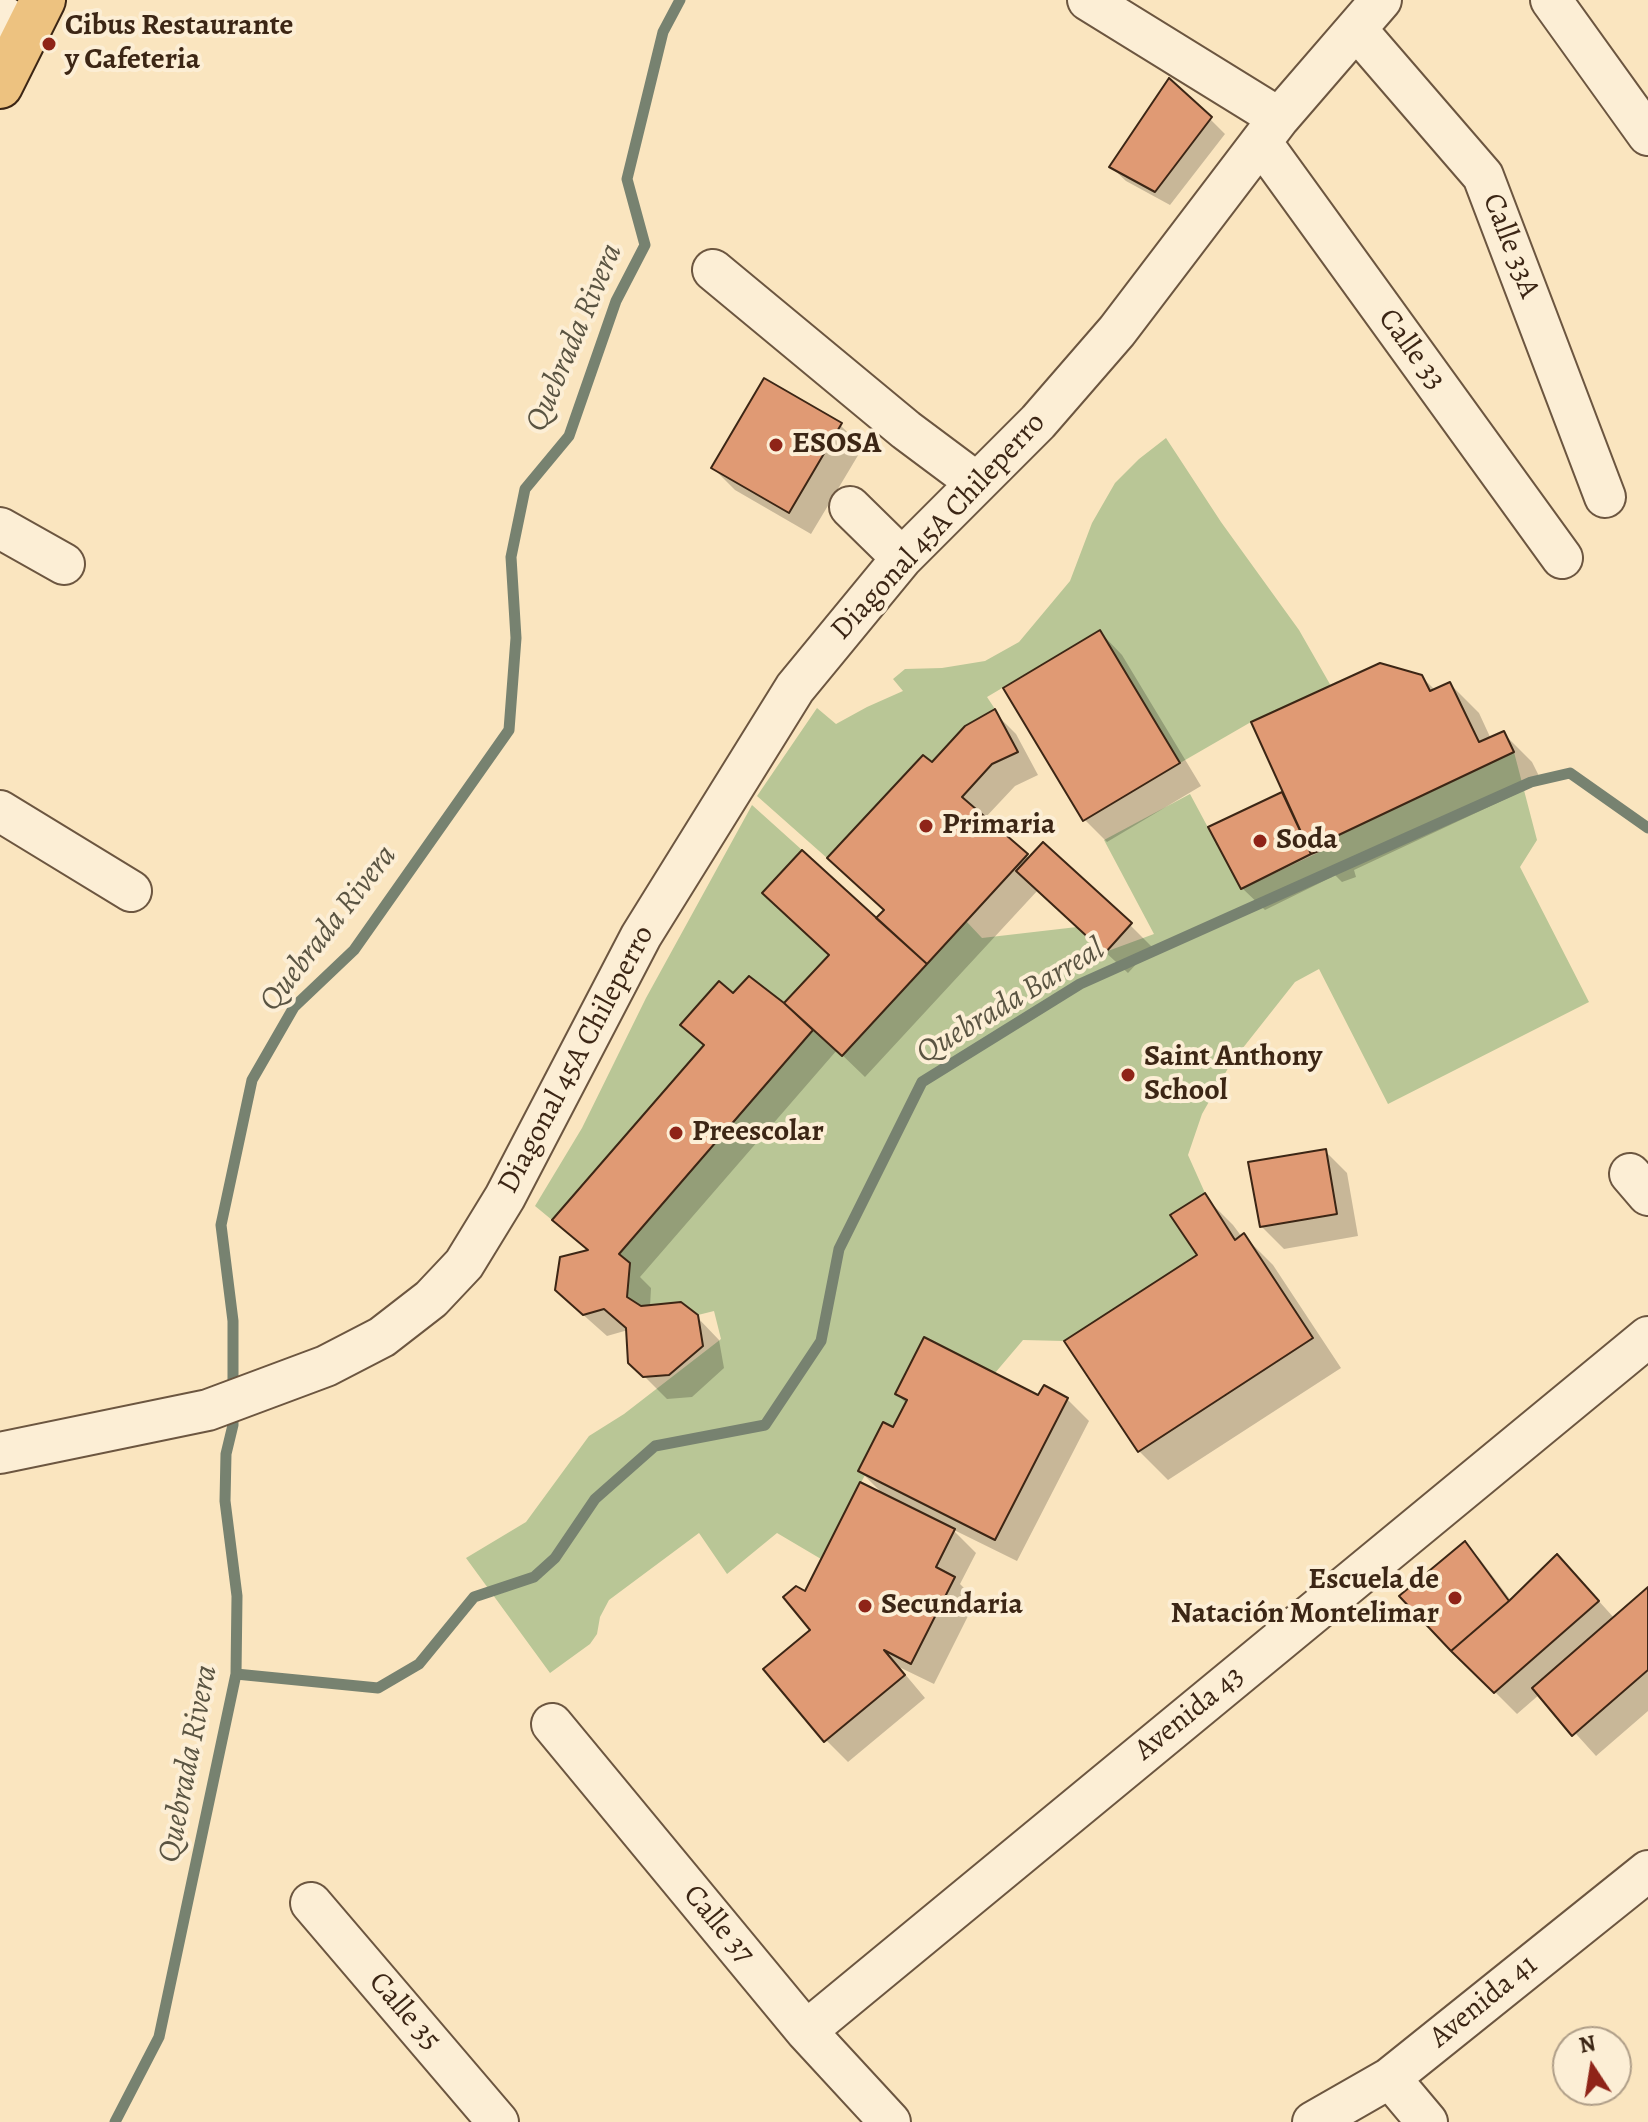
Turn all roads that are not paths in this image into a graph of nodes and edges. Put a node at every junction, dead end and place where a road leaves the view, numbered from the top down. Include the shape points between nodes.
1 (1088, 0) edge
2 (1551, 0) edge
3 (24, 15) edge
4 (1368, 15) edge
5 (0, 86) edge
6 (1270, 130) junction
7 (1648, 135) edge
8 (713, 270) dead end
9 (977, 483) junction
10 (1605, 497) dead end
11 (850, 507) dead end
12 (0, 528) edge
13 (902, 558) junction
14 (1562, 558) dead end
15 (64, 564) dead end
16 (0, 811) edge
17 (131, 891) dead end
18 (1648, 1337) edge
19 (0, 1453) edge
20 (552, 1724) dead end
21 (1648, 1871) edge
22 (311, 1903) dead end
23 (806, 2031) junction
24 (1390, 2078) junction
25 (498, 2122) edge
26 (890, 2122) edge
27 (1313, 2122) edge
28 (1427, 2122) edge

1 - 6 street, Calle 33
2 - 7 street
3 - 5 main road
4 - 6 street, Diagonal 45A Chileperro
4 - 10 street, Calle 33A via 1483,176
6 - 9 street, Diagonal 45A Chileperro via 1117,331
6 - 14 street, Calle 33
8 - 9 street
9 - 13 street, Diagonal 45A Chileperro
11 - 13 street
12 - 15 street
13 - 19 street, Diagonal 45A Chileperro via 795,688 641,936 505,1197 464,1264 431,1299 382,1337 326,1366 208,1410
16 - 17 street
18 - 23 street, Avenida 43
20 - 23 street, Calle 37
21 - 24 street, Avenida 41
22 - 25 street, Calle 35
23 - 26 street, Calle 37
24 - 27 street, Avenida 41
24 - 28 street

